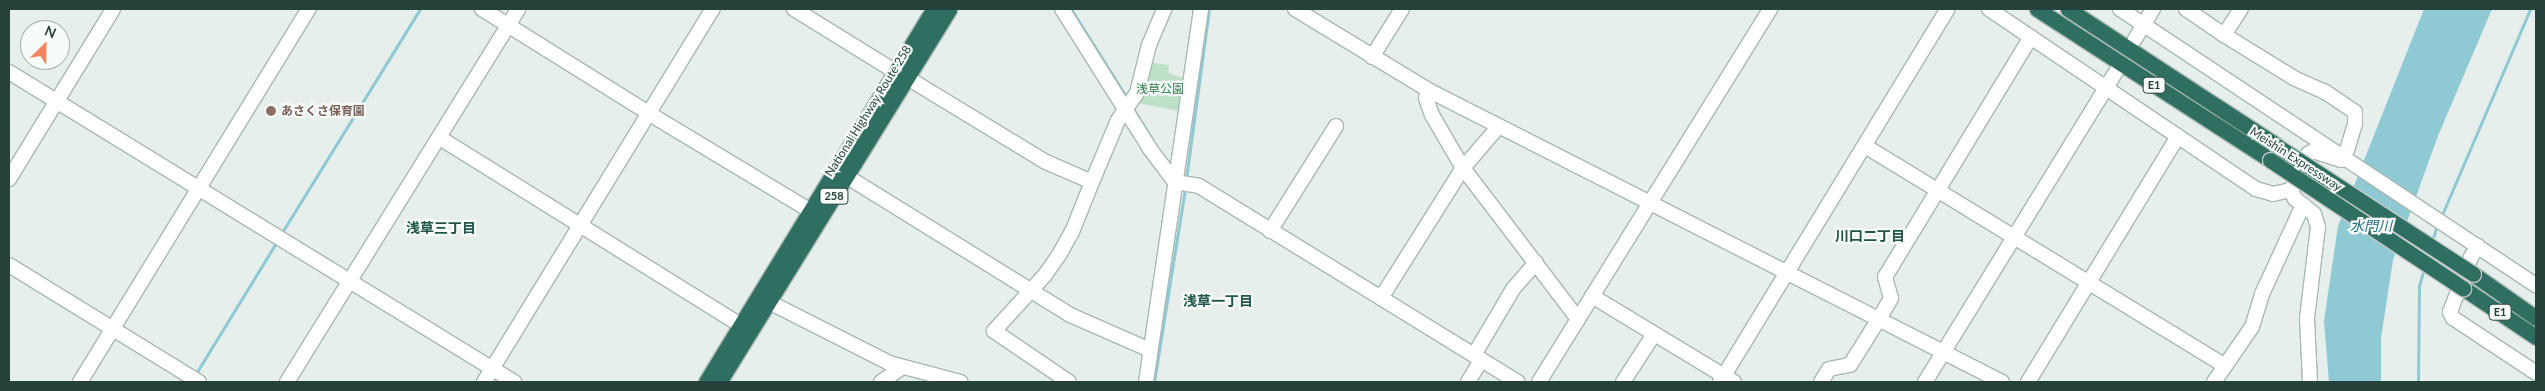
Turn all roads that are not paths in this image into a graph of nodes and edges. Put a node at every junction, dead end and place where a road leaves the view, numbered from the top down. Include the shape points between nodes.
1 (113, 9) edge
2 (309, 9) edge
3 (482, 9) edge
4 (518, 9) edge
5 (713, 9) edge
6 (794, 9) edge
7 (934, 9) edge
8 (949, 9) edge
9 (1062, 9) edge
10 (1164, 9) edge
11 (1201, 9) edge
12 (1295, 9) edge
13 (1402, 9) edge
14 (1770, 9) edge
15 (1948, 9) edge
16 (1989, 9) edge
17 (2037, 9) edge
18 (2068, 9) edge
19 (2120, 9) edge
20 (2153, 9) edge
21 (2186, 9) edge
22 (2241, 9) edge
23 (2144, 24) junction
24 (508, 25) junction
25 (2224, 35) junction
26 (2031, 37) junction
27 (2135, 39) dead end
28 (1372, 57) junction
29 (2116, 71) dead end
30 (9, 72) edge
31 (901, 75) junction
32 (2106, 87) junction
33 (1428, 90) junction
34 (56, 101) junction
35 (1130, 105) junction
36 (650, 114) junction
37 (1336, 126) dead end
38 (1500, 126) junction
39 (2178, 136) junction
40 (440, 138) junction
41 (1865, 146) junction
42 (2344, 157) junction
43 (1463, 168) junction
44 (846, 176) junction
45 (9, 179) edge
46 (1092, 182) junction
47 (1182, 184) junction
48 (197, 189) junction
49 (1938, 190) junction
50 (2290, 190) junction
51 (1651, 203) junction
52 (2303, 205) junction
53 (811, 211) junction
54 (580, 224) junction
55 (1270, 231) junction
56 (2014, 235) junction
57 (2478, 246) junction
58 (1536, 263) junction
59 (9, 265) edge
60 (1787, 272) junction
61 (349, 281) junction
62 (2089, 282) junction
63 (2536, 285) edge
64 (1031, 289) junction
65 (1592, 296) junction
66 (1380, 298) junction
67 (769, 302) junction
68 (2536, 318) edge
69 (1578, 319) junction
70 (1880, 319) junction
71 (741, 325) junction
72 (112, 328) junction
73 (1654, 334) junction
74 (2536, 336) edge
75 (1150, 350) junction
76 (1942, 352) junction
77 (1478, 357) junction
78 (2225, 366) junction
79 (901, 368) junction
80 (492, 369) junction
81 (2536, 373) edge
82 (195, 380) edge
83 (1726, 380) edge
84 (80, 382) edge
85 (287, 382) edge
86 (484, 382) edge
87 (514, 382) edge
88 (706, 382) edge
89 (719, 382) edge
90 (881, 382) edge
91 (961, 382) edge
92 (1069, 382) edge
93 (1146, 382) edge
94 (1468, 382) edge
95 (1517, 382) edge
96 (1539, 382) edge
97 (1623, 382) edge
98 (1821, 382) edge
99 (1925, 382) edge
100 (2002, 382) edge
101 (2028, 382) edge
102 (2214, 382) edge
103 (2310, 382) edge

1 - 34 street
2 - 48 street
3 - 24 street
4 - 24 street
5 - 36 street
6 - 31 street
7 - 31 highway, National Highway Route 258 / 258
8 - 31 highway, National Highway Route 258 / 258
9 - 35 street
10 - 35 street via 1148,46
11 - 47 street
12 - 28 street
13 - 28 street
14 - 51 street
15 - 41 street
16 - 26 street
17 - 74 highway, Meishin Expressway / E1, bridge
18 - 68 highway, Meishin Expressway / E1, bridge
19 - 23 street
20 - 23 street
21 - 25 street
22 - 25 street
23 - 27 street
23 - 42 street
24 - 36 street
24 - 40 street
25 - 42 street via 2355,112 2355,123
26 - 32 street
26 - 49 street
28 - 33 street
29 - 32 street
30 - 34 street
31 - 44 highway, National Highway Route 258 / 258
31 - 46 street via 1046,162
31 - 53 highway, National Highway Route 258 / 258
32 - 39 street
32 - 56 street
33 - 38 street
33 - 43 street via 1426,98 1432,115
34 - 45 street
34 - 48 street
35 - 46 street via 1118,120
35 - 47 street via 1150,149
36 - 53 street
36 - 54 street
37 - 55 street
38 - 43 street
38 - 51 street
39 - 50 street via 2256,189 2273,194
39 - 62 street
40 - 54 street
40 - 61 street
41 - 49 street
41 - 60 street
42 - 50 street via 2333,159 2313,151 2308,154
42 - 57 street
43 - 58 street
43 - 66 street
44 - 64 street
44 - 67 highway, National Highway Route 258 / 258
46 - 64 street via 1072,232 1045,275
47 - 55 street via 1199,186
47 - 75 street
48 - 61 street
48 - 72 street
49 - 56 street
49 - 70 street via 1885,277 1890,298
50 - 52 street
51 - 60 street
51 - 65 street
52 - 78 street via 2262,294 2252,327
52 - 103 street via 2314,214 2318,226 2307,318
53 - 71 highway, National Highway Route 258 / 258
54 - 71 street
54 - 80 street
55 - 66 street
56 - 62 street
56 - 76 street
57 - 63 street
57 - 81 street via 2450,312 2453,318
58 - 69 street
58 - 77 street via 1513,289
59 - 72 street
60 - 70 street
60 - 83 street
61 - 80 street
61 - 85 street
62 - 78 street
62 - 101 street
64 - 75 street via 1077,318
64 - 92 street via 994,330
65 - 69 street
65 - 73 street
66 - 77 street
67 - 79 street
67 - 89 highway, National Highway Route 258 / 258
69 - 96 street
70 - 76 street
70 - 98 street via 1850,365 1829,369
71 - 88 highway, National Highway Route 258 / 258
72 - 82 street
72 - 84 street
73 - 83 street
73 - 97 street
75 - 93 street
76 - 99 street
76 - 100 street
77 - 94 street
77 - 95 street
78 - 102 street
79 - 90 street
79 - 91 street
80 - 86 street
80 - 87 street

